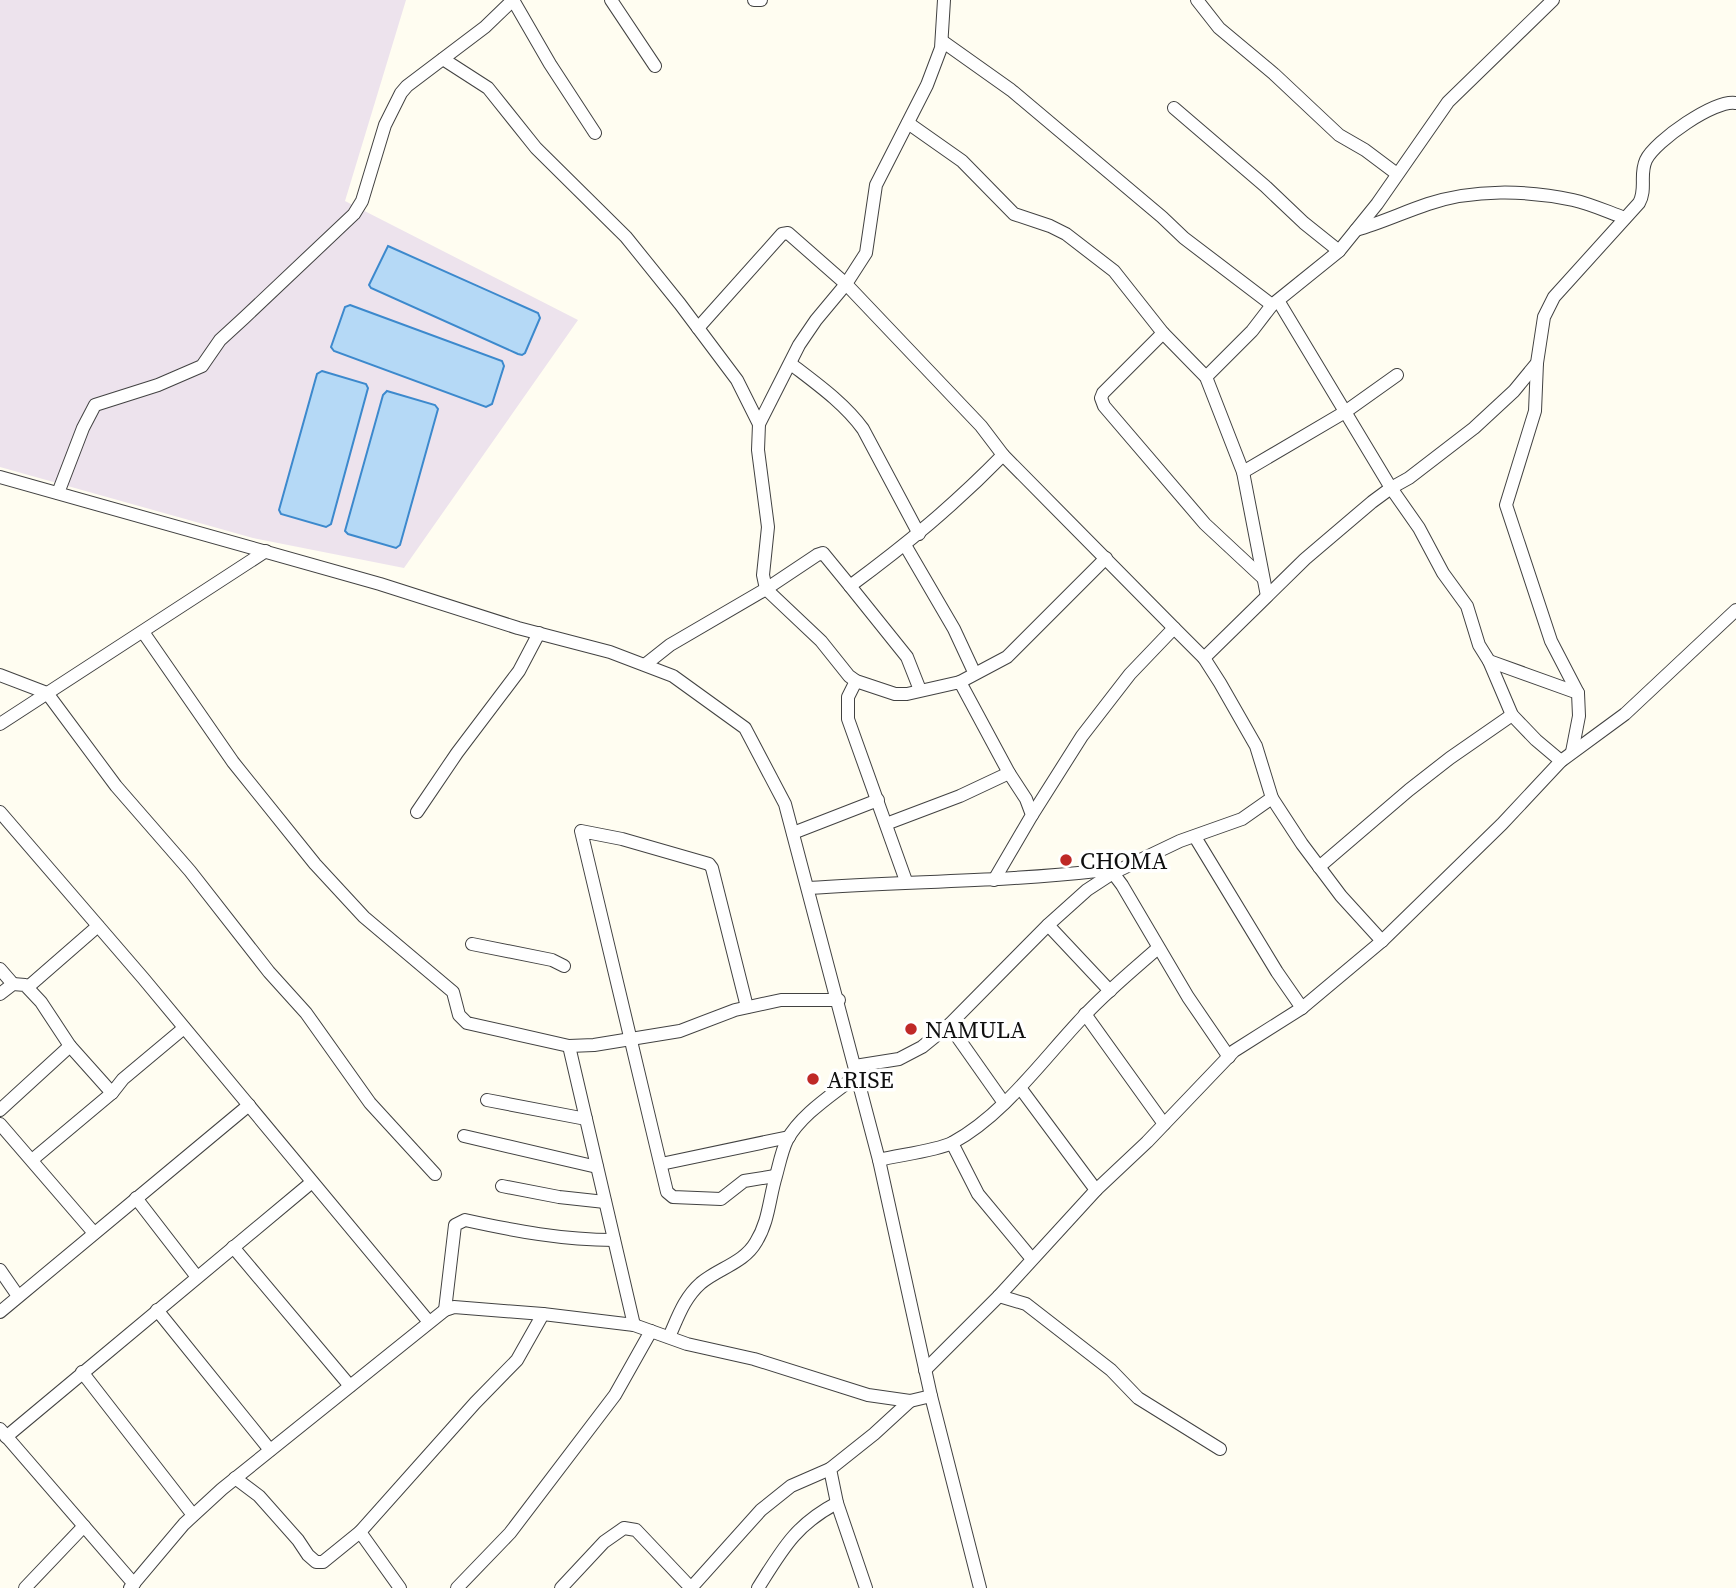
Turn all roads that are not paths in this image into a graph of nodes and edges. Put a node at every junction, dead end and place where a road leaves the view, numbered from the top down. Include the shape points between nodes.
1 (513, 0) edge
2 (611, 0) edge
3 (754, 0) edge
4 (761, 0) edge
5 (944, 0) edge
6 (1196, 0) edge
7 (1553, 0) edge
8 (942, 41) junction
9 (443, 59) junction
10 (655, 66) dead end
11 (1736, 103) edge
12 (1174, 108) dead end
13 (908, 122) junction
14 (595, 133) dead end
15 (1397, 174) junction
16 (1625, 218) junction
17 (1356, 230) junction
18 (1339, 251) junction
19 (846, 284) junction
20 (1275, 304) junction
21 (698, 328) junction
22 (1163, 333) junction
23 (1537, 363) junction
24 (791, 364) junction
25 (1397, 375) dead end
26 (1206, 377) junction
27 (1345, 412) junction
28 (759, 424) junction
29 (1003, 455) junction
30 (1243, 472) junction
31 (0, 477) edge
32 (1391, 488) junction
33 (58, 492) junction
34 (919, 534) junction
35 (905, 545) junction
36 (266, 551) junction
37 (1106, 558) junction
38 (1264, 578) junction
39 (850, 586) junction
40 (766, 589) junction
41 (1267, 596) junction
42 (1736, 610) edge
43 (1174, 628) junction
44 (143, 632) junction
45 (539, 633) junction
46 (1204, 658) junction
47 (1489, 661) junction
48 (646, 664) junction
49 (974, 673) junction
50 (0, 676) edge
51 (856, 681) junction
52 (960, 682) junction
53 (920, 690) junction
54 (47, 693) junction
55 (1578, 693) junction
56 (1512, 715) junction
57 (0, 724) edge
58 (1572, 752) junction
59 (1561, 761) junction
60 (1009, 773) junction
61 (1272, 798) junction
62 (878, 800) junction
63 (0, 812) edge
64 (417, 812) dead end
65 (1032, 815) junction
66 (886, 824) junction
67 (793, 833) junction
68 (1195, 837) junction
69 (1319, 867) junction
70 (1113, 873) junction
71 (994, 880) junction
72 (906, 881) junction
73 (808, 888) junction
74 (1048, 925) junction
75 (98, 926) junction
76 (1382, 942) junction
77 (472, 944) dead end
78 (1158, 947) junction
79 (564, 966) dead end
80 (0, 969) edge
81 (13, 984) junction
82 (28, 987) junction
83 (1110, 991) junction
84 (0, 994) edge
85 (839, 1000) junction
86 (747, 1007) junction
87 (1302, 1008) junction
88 (1086, 1014) junction
89 (949, 1025) junction
90 (184, 1028) junction
91 (630, 1041) junction
92 (70, 1046) junction
93 (569, 1046) junction
94 (1229, 1057) junction
95 (856, 1070) junction
96 (1021, 1088) junction
97 (112, 1093) junction
98 (487, 1100) dead end
99 (1004, 1103) junction
100 (249, 1105) junction
101 (0, 1110) edge
102 (586, 1119) junction
103 (0, 1124) edge
104 (1164, 1124) junction
105 (464, 1136) dead end
106 (789, 1138) junction
107 (952, 1143) junction
108 (32, 1160) junction
109 (879, 1160) junction
110 (661, 1164) junction
111 (597, 1167) junction
112 (435, 1174) dead end
113 (775, 1176) junction
114 (312, 1182) junction
115 (502, 1186) dead end
116 (1096, 1191) junction
117 (135, 1198) junction
118 (605, 1202) junction
119 (94, 1233) junction
120 (614, 1240) junction
121 (233, 1247) junction
122 (1032, 1259) junction
123 (0, 1270) edge
124 (197, 1277) junction
125 (18, 1296) junction
126 (999, 1296) junction
127 (157, 1310) junction
128 (445, 1310) junction
129 (0, 1312) edge
130 (543, 1314) junction
131 (429, 1322) junction
132 (634, 1325) junction
133 (651, 1331) junction
134 (669, 1337) junction
135 (925, 1370) junction
136 (82, 1372) junction
137 (349, 1386) junction
138 (931, 1396) junction
139 (910, 1401) junction
140 (3, 1433) edge
141 (1220, 1449) dead end
142 (271, 1450) junction
143 (830, 1469) junction
144 (235, 1478) junction
145 (837, 1503) junction
146 (193, 1515) junction
147 (84, 1526) junction
148 (360, 1532) junction
149 (132, 1586) edge
150 (25, 1588) edge
151 (400, 1588) edge
152 (457, 1588) edge
153 (561, 1588) edge
154 (691, 1588) edge
155 (758, 1588) edge
156 (866, 1588) edge
157 (980, 1588) edge

1 - 9 street
1 - 14 street
2 - 10 street
3 - 4 street
5 - 8 street
6 - 15 street via 1219,28 1339,135
7 - 15 street via 1448,102
8 - 13 street
8 - 20 street via 1011,90 1184,238
9 - 21 street via 497,97 536,148 626,237
9 - 33 street via 401,93 354,214 229,331 202,366 95,405
11 - 16 street via 1714,107 1657,146 1642,171 1643,195
12 - 18 street
13 - 19 street via 876,185 866,253
13 - 22 street via 962,161 1014,214 1050,226 1095,254 1129,287
15 - 17 street
16 - 17 street via 1574,200 1499,192 1428,204
16 - 23 street via 1548,307
17 - 18 street
18 - 20 street
19 - 21 street via 785,233
19 - 24 street via 816,320
19 - 29 street
20 - 26 street
20 - 27 street
21 - 28 street via 737,380
22 - 26 street
22 - 38 street via 1103,393 1104,406 1205,523
23 - 32 street via 1474,428
23 - 55 street via 1535,411 1506,505 1550,641
24 - 28 street
24 - 34 street via 855,418
25 - 27 street
26 - 30 street
27 - 30 street
27 - 32 street
28 - 40 street via 768,527
29 - 34 street
29 - 37 street
30 - 38 street
31 - 33 street
32 - 41 street
32 - 47 street via 1467,606
33 - 36 street
34 - 35 street
35 - 39 street
35 - 49 street
36 - 44 street
36 - 45 street
37 - 43 street
37 - 49 street via 1007,657
38 - 41 street
39 - 40 street via 823,553
39 - 53 street via 907,657
40 - 48 street via 706,622
40 - 51 street
41 - 46 street
42 - 58 street via 1625,714
43 - 46 street
43 - 65 street via 1130,674 1082,736
44 - 54 street
44 - 93 street via 214,737 291,835 364,917 453,992 462,1019
45 - 48 street
45 - 64 street via 520,671
46 - 61 street via 1256,746
47 - 55 street
47 - 56 street
48 - 67 street via 673,676 745,729 785,804
49 - 52 street
50 - 54 street
51 - 53 street via 895,694
51 - 62 street via 848,697 848,719
52 - 53 street
52 - 60 street
54 - 57 street
54 - 112 street via 116,786 306,1013 370,1103
55 - 58 street
56 - 59 street
56 - 69 street via 1429,774
58 - 59 street
59 - 76 street
60 - 65 street
60 - 66 street
61 - 68 street via 1242,819
61 - 69 street
62 - 66 street
62 - 67 street
63 - 75 street
65 - 71 street
66 - 72 street
67 - 73 street
68 - 70 street
68 - 87 street
69 - 76 street
70 - 71 street
70 - 74 street
70 - 78 street
71 - 72 street
72 - 73 street
73 - 85 street
74 - 83 street
74 - 89 street
75 - 82 street
75 - 90 street
76 - 87 street
77 - 79 street
78 - 83 street
78 - 94 street
80 - 81 street
81 - 82 street
81 - 84 street
82 - 92 street
83 - 88 street
85 - 86 street via 781,1000
85 - 95 street
86 - 91 street via 680,1031
86 - 91 street via 709,864 581,831
87 - 94 street
88 - 96 street
88 - 104 street
89 - 95 street via 910,1054
89 - 99 street
90 - 97 street
90 - 100 street
91 - 93 street
91 - 110 street
92 - 97 street
92 - 101 street
93 - 102 street
94 - 104 street
95 - 106 street
95 - 109 street
96 - 99 street
96 - 116 street
97 - 108 street
98 - 102 street
99 - 107 street
100 - 114 street
100 - 117 street
102 - 111 street
103 - 108 street
104 - 116 street
105 - 111 street
106 - 110 street
106 - 113 street
107 - 109 street
107 - 122 street via 978,1194
108 - 119 street
109 - 135 street
110 - 113 street via 667,1192 673,1197 721,1199 744,1181
111 - 118 street
113 - 134 street via 770,1209 757,1242 747,1255 709,1277 687,1297
114 - 121 street
114 - 131 street
115 - 118 street
116 - 122 street
117 - 119 street
117 - 124 street
118 - 120 street
119 - 125 street
120 - 128 street via 580,1240 459,1221
120 - 132 street
121 - 124 street
121 - 137 street
122 - 126 street
123 - 125 street
124 - 127 street
125 - 129 street
126 - 135 street
126 - 141 street via 1026,1304 1111,1370 1138,1398
127 - 136 street
127 - 142 street
128 - 130 street via 462,1307
128 - 131 street
130 - 132 street
130 - 148 street via 517,1360
131 - 137 street
132 - 133 street
133 - 134 street
133 - 152 street via 615,1395 510,1533
134 - 139 street via 867,1395
135 - 138 street
136 - 140 street
136 - 146 street
137 - 142 street
138 - 139 street
138 - 157 street
139 - 143 street
140 - 147 street
142 - 144 street
143 - 145 street
143 - 154 street via 791,1486 761,1510
144 - 146 street
144 - 148 street via 259,1496 316,1562 323,1562
145 - 155 street via 801,1526
145 - 156 street
146 - 149 street
147 - 149 street
147 - 150 street
148 - 151 street
153 - 154 street via 604,1542 624,1528 636,1530

